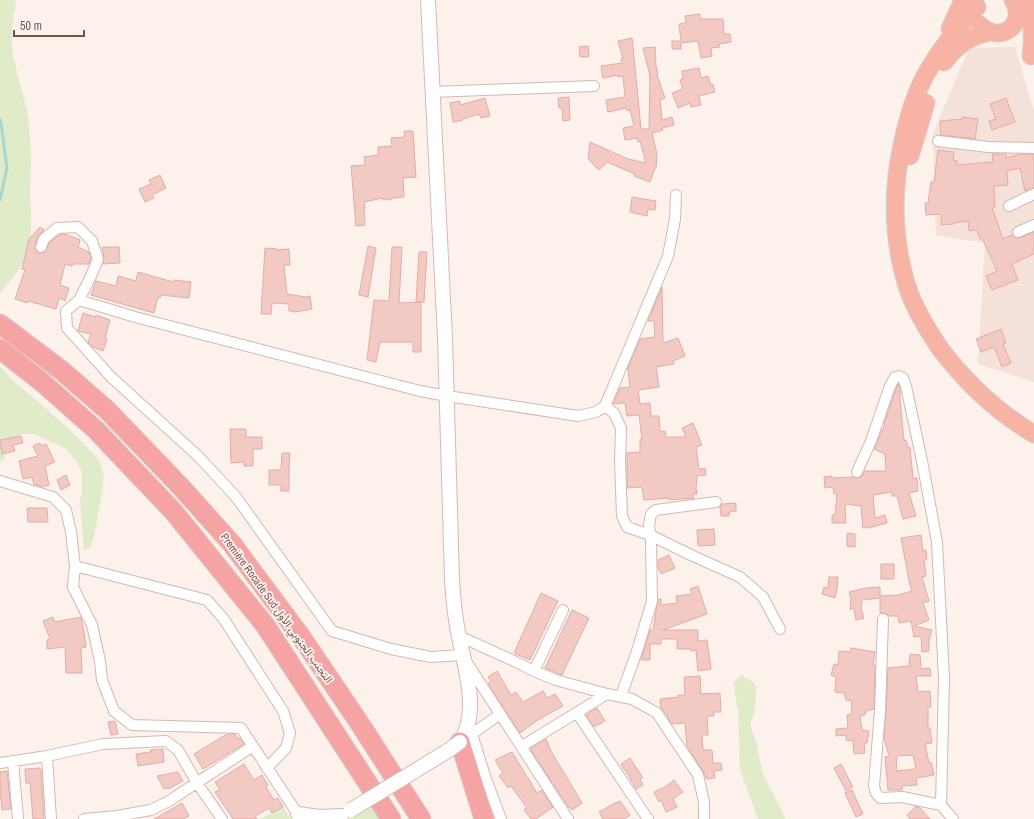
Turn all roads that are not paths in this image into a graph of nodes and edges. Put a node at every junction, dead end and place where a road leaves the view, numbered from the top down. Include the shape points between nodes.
1 (428, 0) edge
2 (974, 2) edge
3 (1019, 4) edge
4 (989, 32) junction
5 (1033, 60) edge
6 (594, 86) dead end
7 (432, 92) junction
8 (938, 140) dead end
9 (1034, 148) edge
10 (1034, 194) edge
11 (676, 195) dead end
12 (1009, 206) dead end
13 (1034, 226) edge
14 (1018, 232) dead end
15 (41, 247) dead end
16 (79, 300) junction
17 (6, 328) edge
18 (1, 350) edge
19 (447, 396) junction
20 (605, 406) junction
21 (1032, 429) edge
22 (857, 472) dead end
23 (0, 481) edge
24 (716, 502) dead end
25 (650, 535) junction
26 (75, 566) junction
27 (563, 610) dead end
28 (883, 619) dead end
29 (780, 629) dead end
30 (459, 636) junction
31 (462, 654) junction
32 (534, 671) junction
33 (607, 694) junction
34 (621, 696) junction
35 (576, 713) junction
36 (500, 714) junction
37 (466, 738) junction
38 (253, 746) junction
39 (522, 746) junction
40 (46, 756) junction
41 (13, 761) junction
42 (0, 763) edge
43 (267, 768) junction
44 (197, 783) junction
45 (941, 805) junction
46 (342, 816) edge
47 (299, 817) edge
48 (117, 818) edge
49 (18, 819) edge
50 (51, 819) edge
51 (84, 819) edge
52 (222, 819) edge
53 (391, 819) edge
54 (422, 819) edge
55 (484, 819) edge
56 (501, 819) edge
57 (568, 819) edge
58 (648, 819) edge
59 (704, 819) edge
60 (953, 819) edge

1 - 7 main road
2 - 4 highway via 980,24
2 - 21 highway via 926,74 905,128 896,183 897,240 906,284 928,331 976,390 999,410
3 - 4 highway via 1015,24 1011,28 1001,33
3 - 5 highway via 1033,25
4 - 21 highway via 971,38 954,50 942,65 924,107 910,153 907,177 905,211 908,240 913,269 939,329 973,373
6 - 7 street
7 - 19 main road
8 - 9 street via 988,147
10 - 12 street
11 - 20 street via 675,219 668,256
13 - 14 street
15 - 16 street via 44,239 58,228 78,228 92,241 98,259
16 - 19 street via 135,317
16 - 31 street via 66,311 67,328 111,377 198,456 236,497 332,631 390,649 432,657
17 - 54 highway, Première Rocade Sud التجنب الجنوبي الأول via 61,370 107,410 232,544 302,638
18 - 53 highway, Première Rocade Sud التجنب الجنوبي الأول via 78,413 173,511 265,625
19 - 20 street via 578,416 596,412
19 - 30 main road via 452,579
20 - 25 street via 614,413 621,428 622,516 627,527
22 - 45 street via 890,386 895,377 899,376 903,378 906,386 937,542 944,679
23 - 26 street via 53,497 66,510
24 - 25 street via 656,510 651,514
25 - 29 street via 740,577 763,597
25 - 34 street via 652,601
26 - 38 street via 73,587 92,625 102,680 114,711 132,725 241,728
26 - 43 street via 207,600 223,618 283,711 290,732 286,748
27 - 32 street
28 - 45 street via 874,786 876,793 880,798 902,797
30 - 31 main road
30 - 32 street
31 - 36 street
31 - 37 main road via 470,695
32 - 33 street
33 - 34 street
33 - 35 street
34 - 59 street via 632,698 657,713 698,775 704,802
35 - 39 street
35 - 58 street
36 - 37 street
36 - 39 street
37 - 46 main road, bridge
37 - 55 highway
37 - 56 street via 485,776
38 - 43 street
38 - 44 street
39 - 57 street
40 - 41 street
40 - 44 street via 103,744 166,741 178,750
40 - 50 street
41 - 42 street
41 - 49 street
43 - 47 street
44 - 48 street via 151,810
44 - 52 street
45 - 60 street
46 - 47 main road
48 - 51 street

